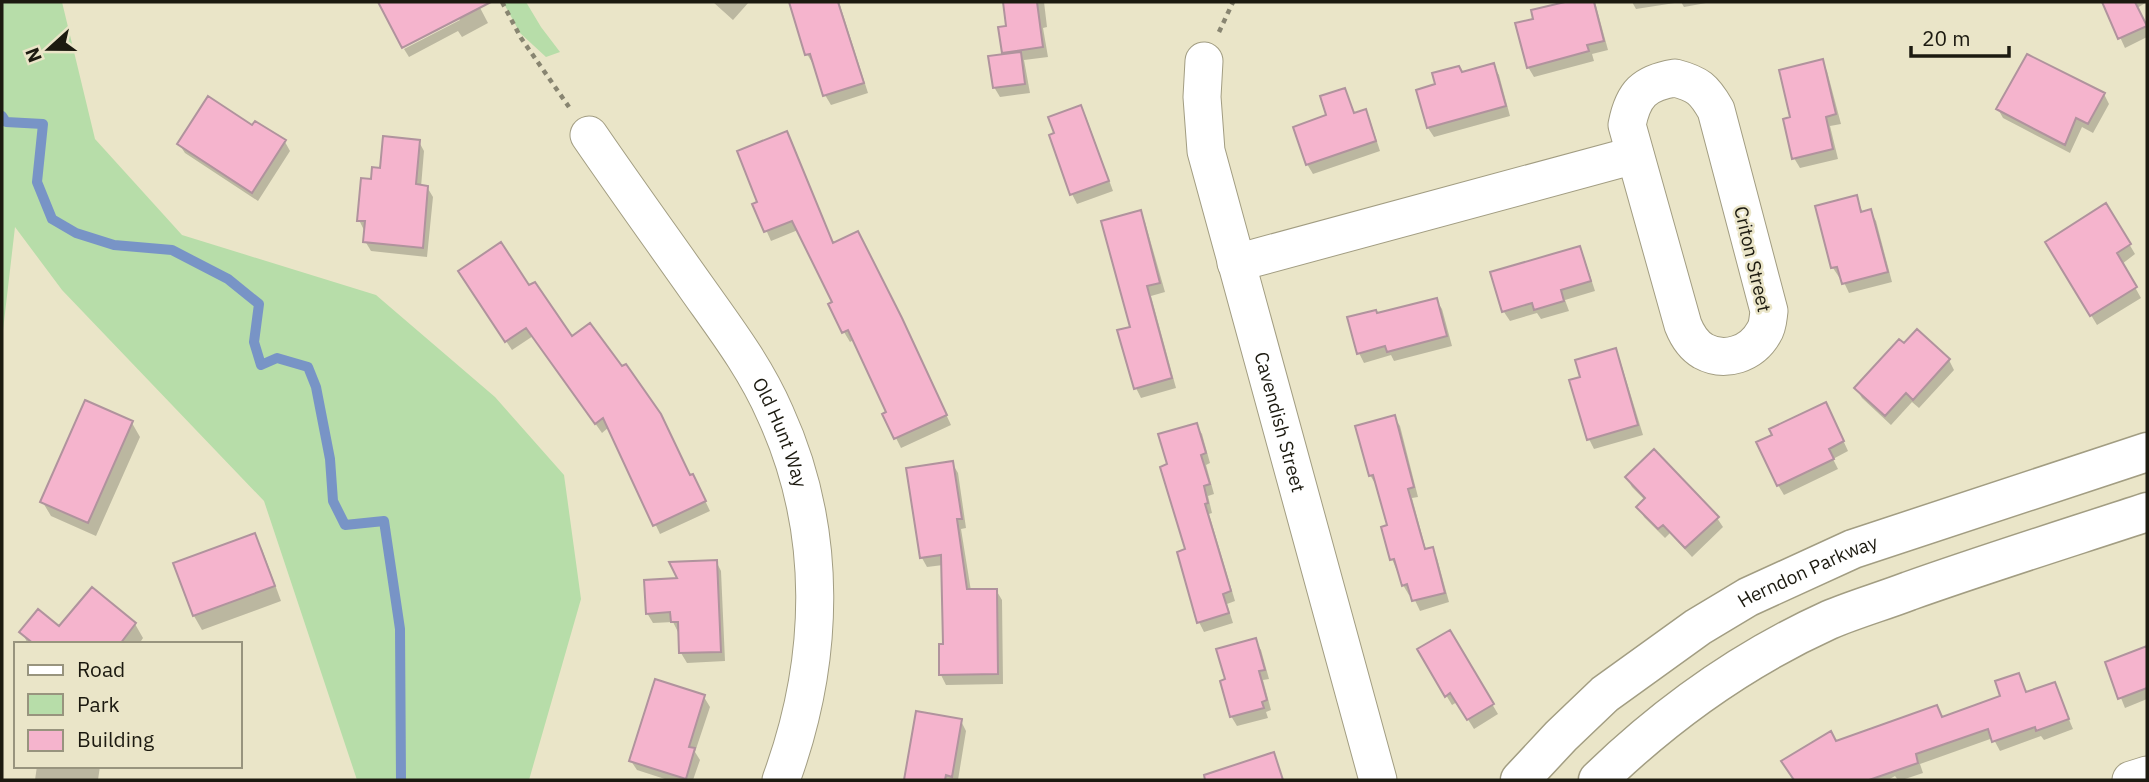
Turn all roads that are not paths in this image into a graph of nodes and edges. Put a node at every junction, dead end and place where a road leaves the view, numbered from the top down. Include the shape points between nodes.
1 (1204, 61) dead end
2 (589, 135) road end
3 (1635, 155) junction
4 (1236, 263) junction
5 (2147, 452) edge
6 (2147, 512) edge
7 (2147, 775) edge
8 (781, 780) edge
9 (1378, 780) edge
10 (1520, 780) edge
11 (1598, 780) edge
12 (2131, 780) edge

1 - 4 street, Cavendish Street via 1206,152
2 - 8 street, Old Hunt Way via 748,360 776,413 797,470 810,531 816,593 814,649 803,712
3 - 3 street, Criton Street via 1627,125 1630,107 1640,92 1657,81 1675,78 1707,93 1716,110 1769,311 1766,330 1754,346 1737,355 1718,356 1689,338
3 - 4 street
4 - 9 street, Cavendish Street
5 - 10 main road, Herndon Parkway via 1853,549 1748,597 1605,694
6 - 11 main road via 1829,620 1723,678 1673,713
7 - 12 street

